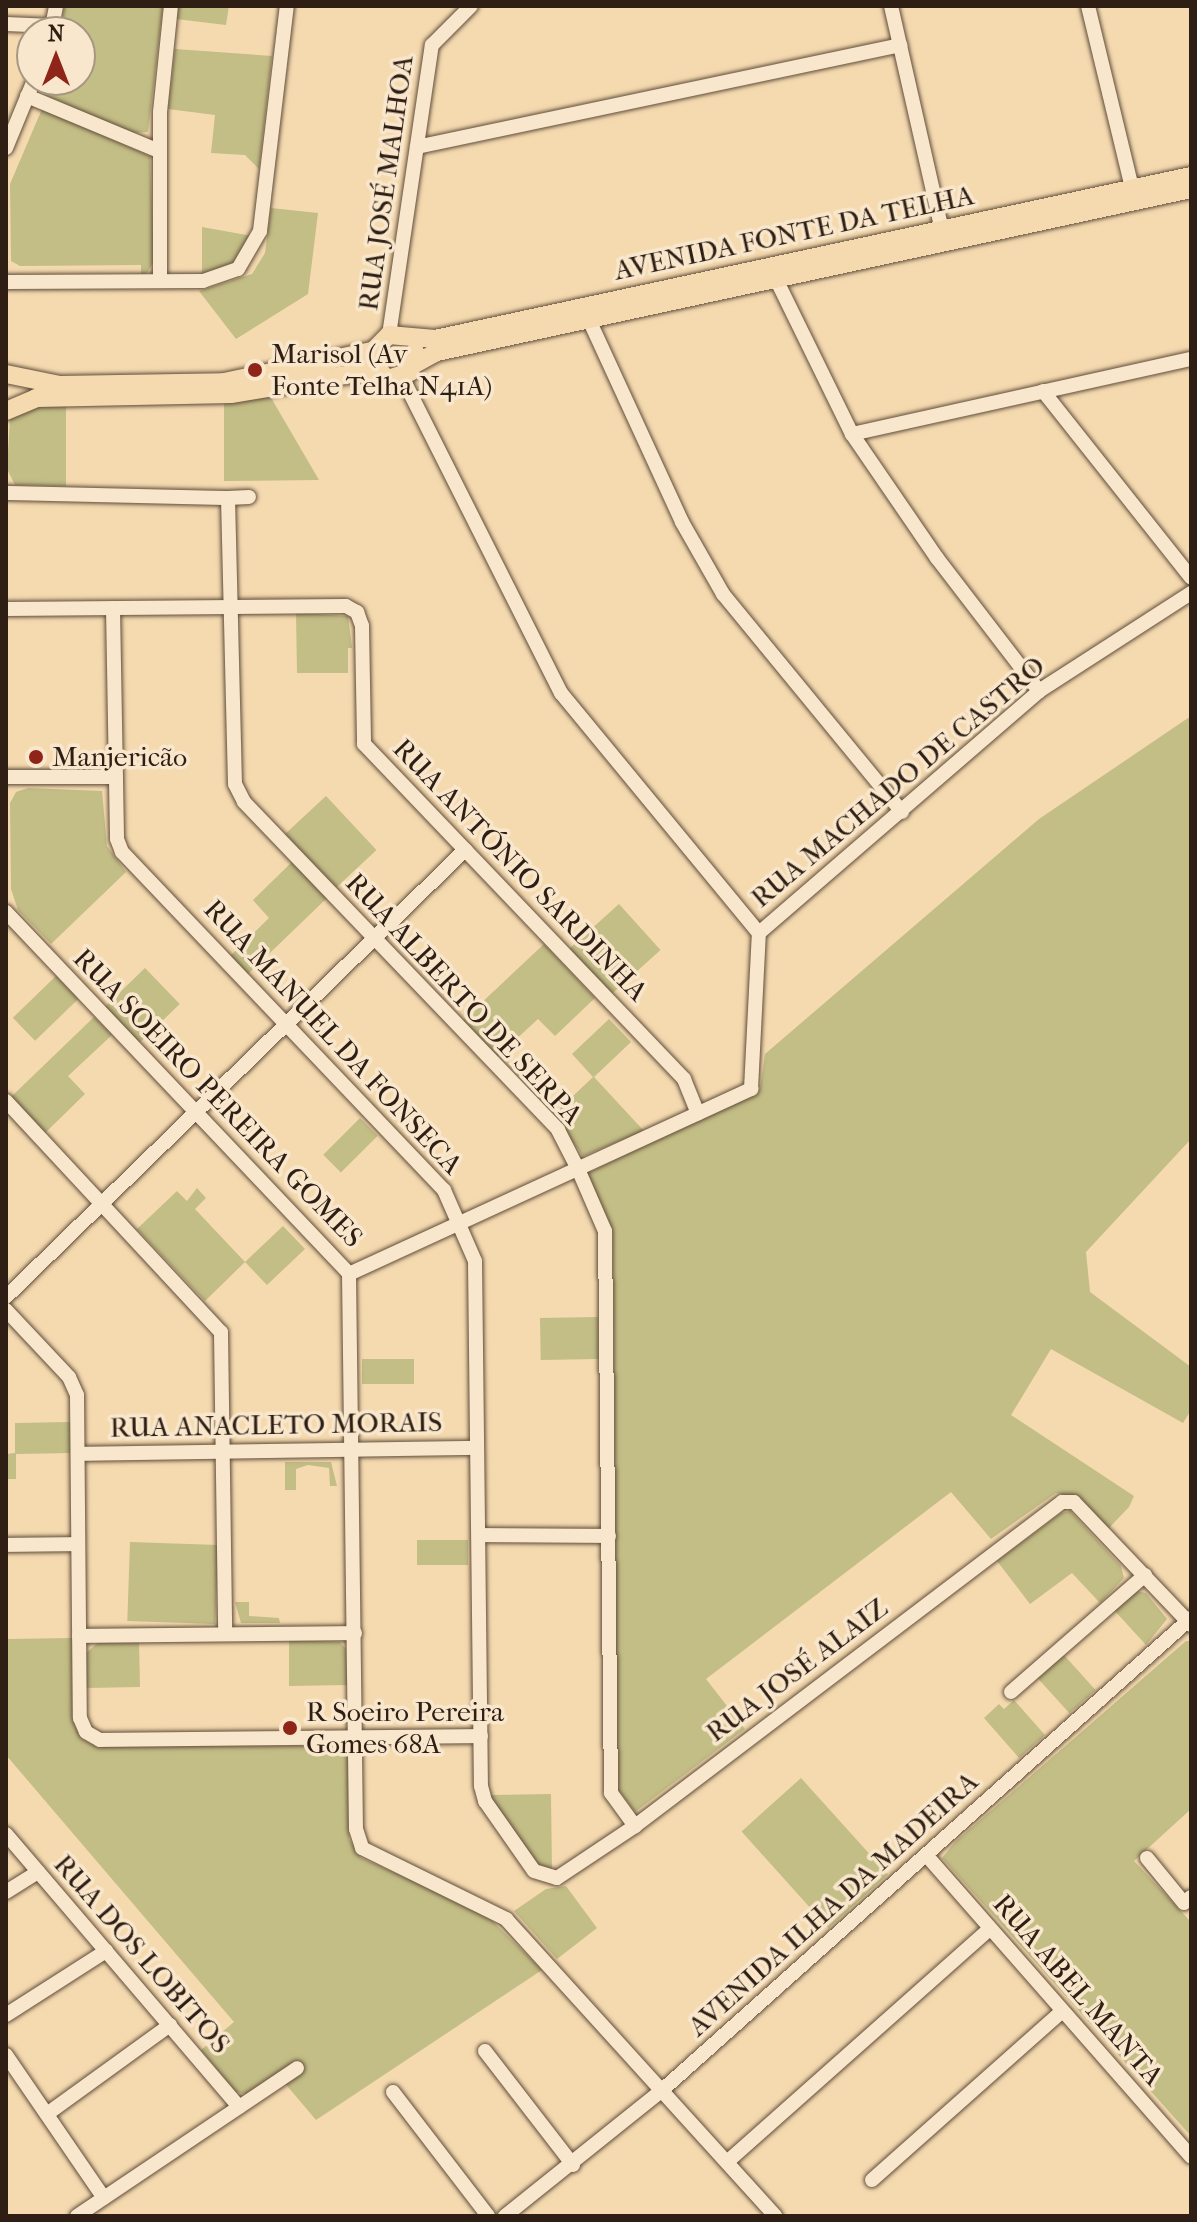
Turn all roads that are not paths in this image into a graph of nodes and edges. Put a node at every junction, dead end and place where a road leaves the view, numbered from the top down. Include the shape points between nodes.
1 (171, 6) edge
2 (287, 6) edge
3 (471, 6) edge
4 (891, 6) edge
5 (1088, 6) edge
6 (900, 45) junction
7 (27, 96) joint
8 (417, 147) junction
9 (6, 148) edge
10 (159, 151) junction
11 (1191, 176) edge
12 (1191, 189) edge
13 (1134, 195) junction
14 (944, 236) junction
15 (776, 279) junction
16 (160, 281) junction
17 (6, 282) edge
18 (586, 313) junction
19 (398, 337) junction
20 (373, 351) junction
21 (1191, 359) edge
22 (400, 372) junction
23 (8, 376) edge
24 (1043, 391) junction
25 (8, 409) edge
26 (852, 434) junction
27 (6, 493) edge
28 (249, 497) dead end
29 (228, 498) junction
30 (1191, 578) edge
31 (1191, 593) edge
32 (113, 608) junction
33 (6, 609) edge
34 (231, 609) junction
35 (1039, 691) junction
36 (6, 777) edge
37 (116, 777) junction
38 (902, 812) junction
39 (465, 850) junction
40 (6, 912) edge
41 (759, 933) junction
42 (374, 940) junction
43 (289, 1026) junction
44 (6, 1101) edge
45 (698, 1113) junction
46 (198, 1114) junction
47 (578, 1169) junction
48 (103, 1204) junction
49 (459, 1223) junction
50 (349, 1274) junction
51 (6, 1297) edge
52 (6, 1310) edge
53 (474, 1448) junction
54 (351, 1450) junction
55 (223, 1453) junction
56 (78, 1454) junction
57 (479, 1535) junction
58 (609, 1536) junction
59 (78, 1544) junction
60 (6, 1545) edge
61 (1145, 1575) junction
62 (1190, 1621) edge
63 (355, 1633) junction
64 (225, 1634) junction
65 (79, 1636) junction
66 (1011, 1692) dead end
67 (355, 1736) junction
68 (481, 1736) junction
69 (635, 1826) junction
70 (6, 1834) edge
71 (927, 1856) junction
72 (1147, 1858) dead end
73 (38, 1872) junction
74 (549, 1879) joint
75 (6, 1892) edge
76 (1191, 1897) edge
77 (989, 1929) junction
78 (106, 1951) junction
79 (1061, 2012) junction
80 (6, 2015) edge
81 (170, 2025) junction
82 (485, 2051) dead end
83 (6, 2055) edge
84 (297, 2068) dead end
85 (393, 2092) dead end
86 (660, 2092) junction
87 (239, 2107) junction
88 (47, 2114) junction
89 (1191, 2156) edge
90 (727, 2162) junction
91 (573, 2165) junction
92 (872, 2180) dead end
93 (104, 2198) junction
94 (77, 2216) edge
95 (488, 2216) edge
96 (505, 2216) edge
97 (775, 2216) edge

1 - 10 street
2 - 16 street via 253,250 238,269 218,279
3 - 8 street, RUA JOSÉ MALHOA via 432,45
4 - 6 street
5 - 13 street
6 - 8 street
6 - 14 street
7 - 9 street
7 - 10 street
8 - 19 street, RUA JOSÉ MALHOA
10 - 16 street
11 - 13 main road, AVENIDA FONTE DA TELHA
12 - 13 main road, AVENIDA FONTE DA TELHA
13 - 14 main road, AVENIDA FONTE DA TELHA
14 - 15 main road, AVENIDA FONTE DA TELHA
14 - 18 main road, AVENIDA FONTE DA TELHA
15 - 18 main road, AVENIDA FONTE DA TELHA
15 - 26 street
16 - 17 street
18 - 19 main road, AVENIDA FONTE DA TELHA via 435,339
18 - 22 main road, AVENIDA FONTE DA TELHA via 437,352
18 - 38 street via 682,522 723,594
19 - 20 main road
19 - 22 main road via 416,353
20 - 22 main road via 376,369
20 - 23 main road via 224,382 60,385
21 - 24 street
22 - 25 main road via 335,374 203,396 36,398
22 - 41 street via 561,693
23 - 25 main road via 16,390
24 - 26 street
24 - 30 street
26 - 35 street via 937,558
27 - 29 street
28 - 29 street
29 - 34 street, RUA ALBERTO DE SERPA
31 - 35 street, RUA MACHADO DE CASTRO
32 - 33 street, RUA ANTÓNIO SARDINHA
32 - 34 street, RUA ANTÓNIO SARDINHA
32 - 37 street, RUA MANUEL DA FONSECA
34 - 39 street, RUA ANTÓNIO SARDINHA via 346,606 357,612 362,626 364,744
34 - 42 street, RUA ALBERTO DE SERPA via 235,784 244,802
35 - 38 street, RUA MACHADO DE CASTRO
36 - 37 street
37 - 43 street, RUA MANUEL DA FONSECA via 122,852
38 - 41 street, RUA MACHADO DE CASTRO
39 - 42 street
39 - 45 street, RUA ANTÓNIO SARDINHA via 684,1079
40 - 46 street, RUA SOEIRO PEREIRA GOMES
41 - 45 street via 751,1089
42 - 43 street
42 - 47 street, RUA ALBERTO DE SERPA via 558,1130
43 - 46 street
43 - 49 street, RUA MANUEL DA FONSECA via 444,1190
44 - 48 street
45 - 47 street
46 - 48 street
46 - 50 street, RUA SOEIRO PEREIRA GOMES
47 - 49 street
47 - 58 street, RUA ALBERTO DE SERPA via 605,1231
48 - 51 street
48 - 55 street via 221,1332
49 - 50 street
49 - 53 street, RUA MANUEL DA FONSECA via 475,1261
50 - 54 street, RUA SOEIRO PEREIRA GOMES
52 - 56 street via 72,1383
53 - 54 street, RUA ANACLETO MORAIS
53 - 57 street, RUA MANUEL DA FONSECA
54 - 55 street, RUA ANACLETO MORAIS
54 - 63 street, RUA SOEIRO PEREIRA GOMES
55 - 56 street, RUA ANACLETO MORAIS
55 - 64 street
56 - 59 street
57 - 58 street
57 - 68 street, RUA MANUEL DA FONSECA
58 - 69 street, RUA ALBERTO DE SERPA via 611,1793
59 - 60 street
59 - 65 street
61 - 62 street
61 - 66 street
61 - 69 street, RUA JOSÉ ALAIZ via 1074,1502 1062,1502
62 - 71 street, AVENIDA ILHA DA MADEIRA
63 - 64 street
63 - 67 street, RUA SOEIRO PEREIRA GOMES
64 - 65 street
65 - 67 street via 80,1718 92,1737
67 - 68 street
67 - 86 street, RUA SOEIRO PEREIRA GOMES via 356,1829 362,1848 506,1919
68 - 74 street, RUA MANUEL DA FONSECA via 485,1801 534,1871
69 - 74 street, RUA JOSÉ ALAIZ via 564,1875
70 - 73 street, RUA DOS LOBITOS
71 - 77 street, RUA ABEL MANTA
71 - 86 street, AVENIDA ILHA DA MADEIRA
72 - 76 street via 1184,1903
73 - 75 street
73 - 78 street, RUA DOS LOBITOS
77 - 79 street, RUA ABEL MANTA
77 - 90 street
78 - 80 street
78 - 81 street, RUA DOS LOBITOS
79 - 89 street, RUA ABEL MANTA
79 - 92 street
81 - 87 street, RUA DOS LOBITOS
81 - 88 street
82 - 91 street
83 - 88 street
84 - 87 street
85 - 95 street
86 - 90 street
86 - 91 street, AVENIDA ILHA DA MADEIRA
87 - 93 street
88 - 93 street
90 - 97 street
91 - 96 street, AVENIDA ILHA DA MADEIRA
93 - 94 street

